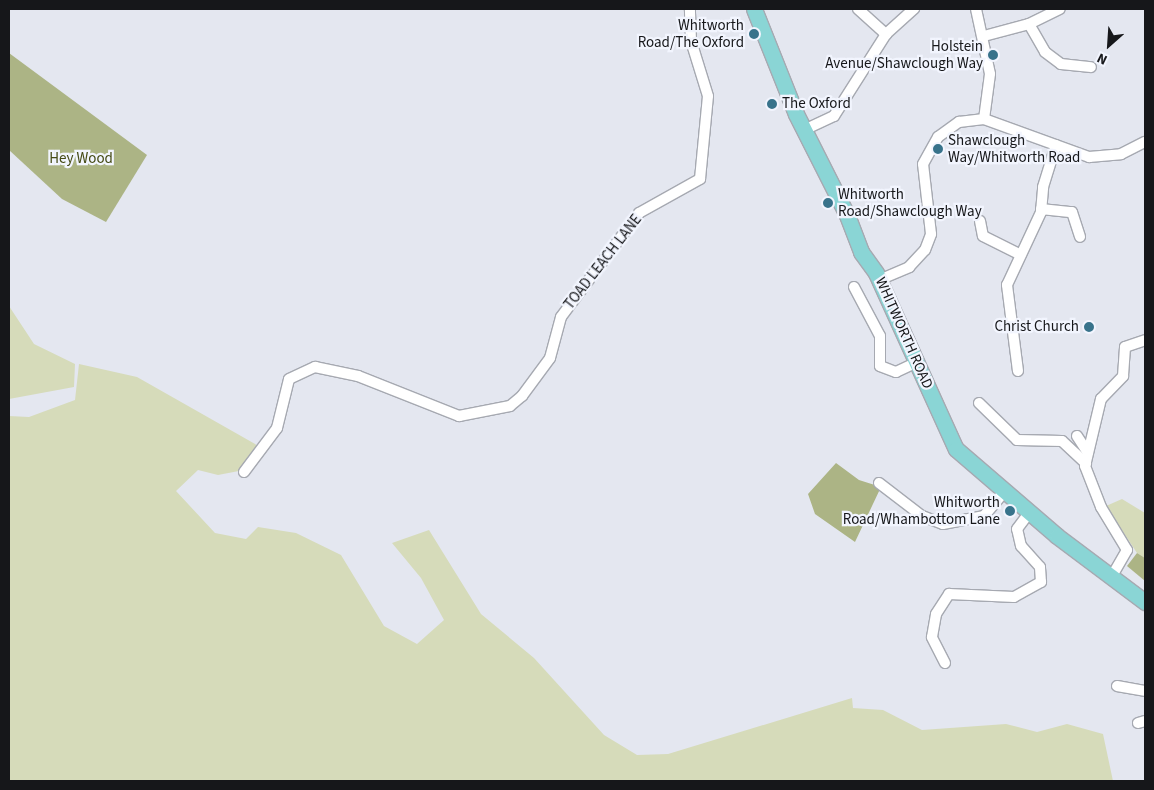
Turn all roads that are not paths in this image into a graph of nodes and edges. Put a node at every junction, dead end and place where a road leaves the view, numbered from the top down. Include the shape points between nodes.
1 (690, 9) edge
2 (754, 9) edge
3 (858, 9) edge
4 (914, 9) edge
5 (976, 9) edge
6 (1054, 10) edge
7 (1029, 24) junction
8 (886, 34) junction
9 (984, 36) junction
10 (1091, 67) dead end
11 (984, 120) junction
12 (804, 130) junction
13 (1145, 142) edge
14 (1056, 145) junction
15 (1041, 210) junction
16 (980, 221) dead end
17 (1080, 237) dead end
18 (1022, 255) junction
19 (879, 280) junction
20 (854, 287) dead end
21 (1145, 340) edge
22 (917, 362) junction
23 (1018, 371) dead end
24 (979, 403) dead end
25 (1076, 436) dead end
26 (1087, 458) junction
27 (244, 472) dead end
28 (879, 483) dead end
29 (1004, 492) junction
30 (1029, 513) junction
31 (1112, 576) junction
32 (1145, 602) edge
33 (945, 663) dead end
34 (1117, 686) dead end
35 (1145, 691) edge

1 - 27 street, TOAD LEACH LANE via 691,41 708,96 700,180 639,213 561,317 550,358 522,396 510,406 459,416 434,410 396,389 315,367 289,379 277,428
2 - 12 main road, WHITWORTH ROAD
3 - 8 street
4 - 8 street
5 - 9 street
6 - 7 street
7 - 9 street
7 - 10 street via 1040,46 1061,64
8 - 12 street via 834,116
9 - 11 street via 990,74
11 - 14 street
11 - 19 street via 959,122 938,137 923,164 930,234 925,250 909,267
12 - 19 main road, WHITWORTH ROAD via 847,214 861,252
13 - 14 street via 1121,154 1089,157
14 - 15 street via 1042,187
15 - 17 street via 1072,212
15 - 18 street
16 - 18 street via 983,236
18 - 23 street via 1007,285
19 - 22 main road, WHITWORTH ROAD
20 - 22 street via 880,336 880,366 896,372
21 - 26 street via 1125,347 1123,376 1100,399
22 - 29 main road, WHITWORTH ROAD via 956,449
24 - 26 street via 1017,440 1062,441
25 - 26 street
26 - 31 street via 1101,506 1127,550
28 - 29 street via 922,516 943,524 984,516
29 - 30 main road, WHITWORTH ROAD
30 - 31 main road, WHITWORTH ROAD
30 - 33 street via 1017,528 1021,546 1040,567 1041,582 1014,597 948,594 936,614 932,637
31 - 32 main road, WHITWORTH ROAD
34 - 35 street

